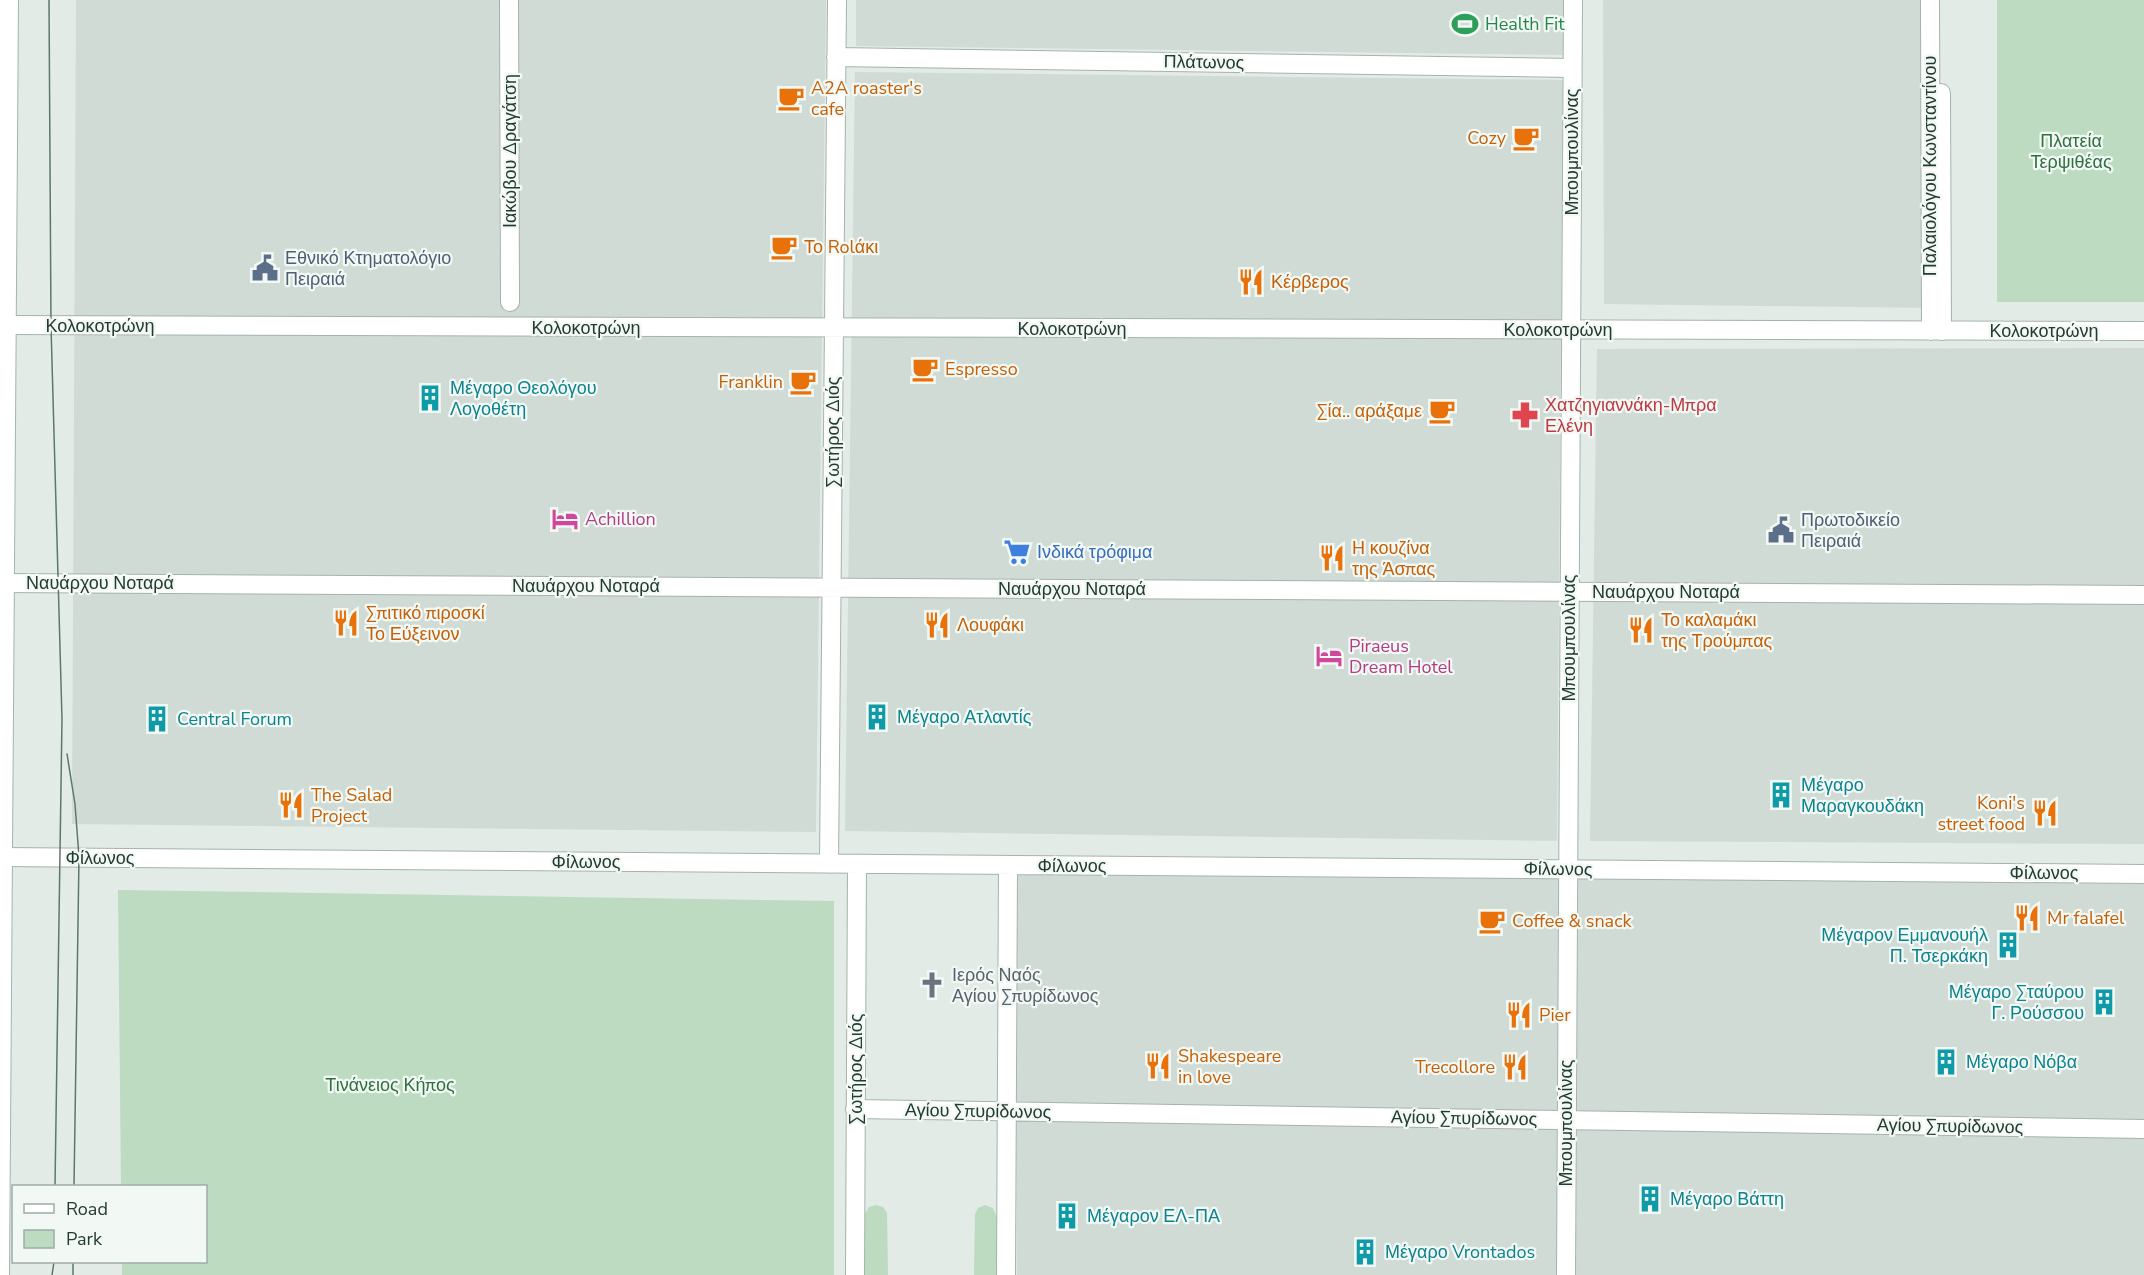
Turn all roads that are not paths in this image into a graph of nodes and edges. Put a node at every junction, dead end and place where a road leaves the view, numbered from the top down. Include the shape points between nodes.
1 (9, 0) edge
2 (509, 0) edge
3 (837, 0) edge
4 (1573, 0) edge
5 (1930, 0) edge
6 (837, 57) junction
7 (1572, 68) junction
8 (1941, 93) dead end
9 (510, 302) dead end
10 (4, 325) edge
11 (834, 328) junction
12 (1571, 330) junction
13 (1936, 331) junction
14 (2144, 332) edge
15 (3, 583) edge
16 (831, 587) junction
17 (1569, 591) junction
18 (2144, 595) edge
19 (2, 857) edge
20 (829, 864) junction
21 (857, 864) junction
22 (1008, 865) junction
23 (1568, 869) junction
24 (2144, 874) edge
25 (855, 1109) junction
26 (1006, 1111) junction
27 (1566, 1119) junction
28 (2144, 1129) edge
29 (0, 1275) edge
30 (855, 1275) edge
31 (1006, 1275) edge
32 (1566, 1275) edge

1 - 10 street
2 - 9 street, Ιακώβου Δραγάτση
3 - 6 street, Σωτήρος Διός
4 - 7 street, Μπουμπουλίνας
5 - 13 street, Παλαιολόγου Κωνσταντίνου
6 - 7 street, Πλάτωνος
6 - 11 street, Σωτήρος Διός
7 - 12 street, Μπουμπουλίνας
8 - 13 street
10 - 11 street, Κολοκοτρώνη
10 - 15 street
11 - 12 street, Κολοκοτρώνη
11 - 16 street, Σωτήρος Διός
12 - 13 street, Κολοκοτρώνη
12 - 17 street, Μπουμπουλίνας
13 - 14 street, Κολοκοτρώνη
15 - 16 street, Ναυάρχου Νοταρά
15 - 19 street
16 - 17 street, Ναυάρχου Νοταρά
16 - 20 street, Σωτήρος Διός
17 - 18 street, Ναυάρχου Νοταρά
17 - 23 street, Μπουμπουλίνας
19 - 20 street, Φίλωνος
19 - 29 street
20 - 21 street, Φίλωνος
21 - 22 street, Φίλωνος
21 - 25 street, Σωτήρος Διός
22 - 23 street, Φίλωνος
22 - 26 street
23 - 24 street, Φίλωνος
23 - 27 street, Μπουμπουλίνας
25 - 26 street, Αγίου Σπυρίδωνος
25 - 30 street, Σωτήρος Διός
26 - 27 street, Αγίου Σπυρίδωνος
26 - 31 street
27 - 28 street, Αγίου Σπυρίδωνος
27 - 32 street, Μπουμπουλίνας

